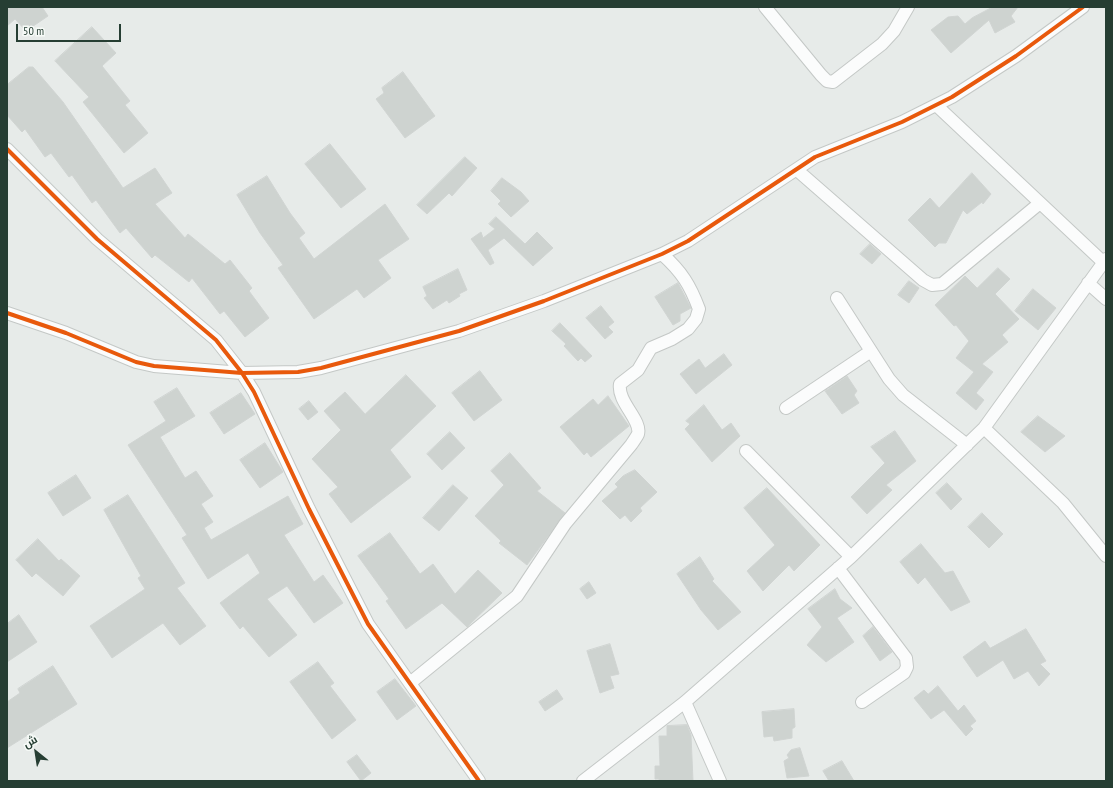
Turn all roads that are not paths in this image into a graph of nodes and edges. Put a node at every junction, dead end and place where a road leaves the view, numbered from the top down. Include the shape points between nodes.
1 (765, 7) edge
2 (908, 7) edge
3 (1083, 7) edge
4 (936, 105) junction
5 (7, 149) edge
6 (797, 170) junction
7 (1040, 203) junction
8 (662, 254) junction
9 (1105, 261) edge
10 (1088, 283) junction
11 (837, 298) dead end
12 (1106, 299) edge
13 (7, 312) edge
14 (870, 351) junction
15 (242, 374) junction
16 (786, 408) dead end
17 (984, 428) junction
18 (967, 445) junction
19 (746, 451) dead end
20 (1102, 543) edge
21 (1106, 556) edge
22 (850, 557) junction
23 (838, 568) junction
24 (410, 684) junction
25 (685, 702) junction
26 (862, 702) dead end
27 (479, 781) edge
28 (583, 781) edge
29 (720, 781) edge

1 - 2 street via 821,75 827,81 834,82 882,44 894,31
3 - 4 street via 1016,56
4 - 6 street via 902,122 826,151
4 - 7 street
5 - 15 street via 97,239 216,340
6 - 7 street via 923,280 932,285 942,284
6 - 8 street via 688,241
7 - 9 street
8 - 15 street via 544,301 459,331 321,368 298,372
8 - 24 street via 678,268 690,287 699,309 696,319 688,329 651,348 638,370 620,384 620,397 638,426 638,433 631,445 565,524 516,596
9 - 10 street
10 - 12 street
10 - 17 street
11 - 14 street
13 - 15 street via 136,362
14 - 16 street
14 - 18 street via 903,395
15 - 24 street via 254,392 309,509 368,624
17 - 18 street
17 - 20 street
18 - 22 street
19 - 22 street
20 - 21 street
22 - 23 street
23 - 25 street
23 - 26 street via 906,658 907,667 904,673
24 - 27 street
25 - 28 street
25 - 29 street

